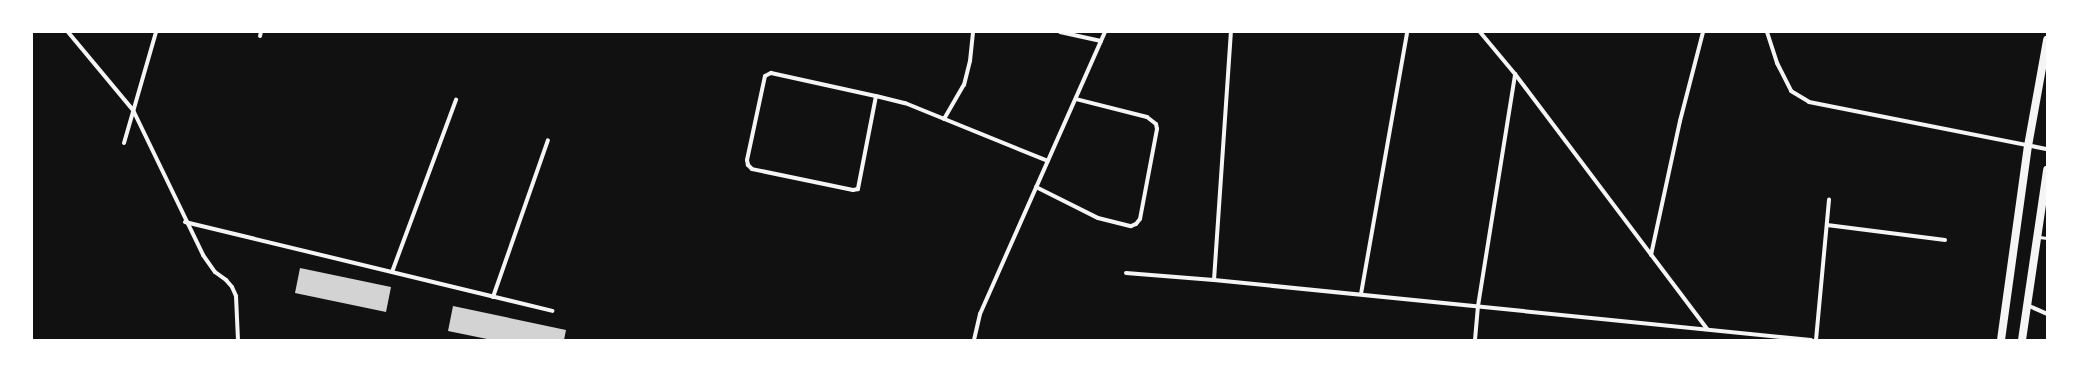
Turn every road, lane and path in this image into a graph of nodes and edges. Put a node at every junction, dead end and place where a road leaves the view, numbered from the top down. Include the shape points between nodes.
1 (68, 32) edge
2 (156, 32) edge
3 (973, 32) edge
4 (1060, 32) edge
5 (1105, 32) edge
6 (1231, 32) edge
7 (1406, 32) edge
8 (1480, 32) edge
9 (1703, 32) edge
10 (1767, 32) edge
11 (2047, 40) edge
12 (1101, 41) junction
13 (1515, 74) junction
14 (876, 96) junction
15 (1076, 99) junction
16 (456, 100) dead end
17 (133, 110) junction
18 (944, 119) junction
19 (548, 140) dead end
20 (124, 143) dead end
21 (2028, 146) junction
22 (2047, 149) edge
23 (1048, 161) junction
24 (2047, 170) edge
25 (1036, 187) junction
26 (1829, 200) dead end
27 (186, 222) junction
28 (1827, 225) junction
29 (2037, 237) junction
30 (2047, 238) edge
31 (1945, 240) dead end
32 (1651, 255) junction
33 (392, 272) junction
34 (1126, 273) dead end
35 (1214, 280) junction
36 (1361, 294) junction
37 (493, 297) junction
38 (2027, 305) junction
39 (1478, 306) junction
40 (552, 311) dead end
41 (2047, 314) edge
42 (1708, 329) junction
43 (238, 340) edge
44 (974, 340) edge
45 (1475, 340) edge
46 (1811, 340) edge
47 (1816, 340) edge
48 (2001, 340) edge
49 (2022, 340) edge

1 - 17 street
2 - 17 street
3 - 18 street via 964,85
4 - 12 street
5 - 12 street
6 - 35 street
7 - 36 street
8 - 13 street
9 - 32 street via 1680,121
10 - 21 street via 1777,63 1791,91 1809,102
11 - 21 main road
12 - 15 street
13 - 32 street
13 - 39 street
14 - 14 street via 768,74 765,76 748,165 752,169 858,189
14 - 18 street via 906,103
15 - 23 street
15 - 25 street via 1147,117 1156,124 1140,219 1131,226 1098,218
16 - 33 street
17 - 20 street
17 - 27 street
18 - 23 street
19 - 37 street
21 - 22 street
21 - 48 main road
23 - 25 street
24 - 29 main road
25 - 44 street via 980,314
26 - 28 street
27 - 33 street
27 - 43 street via 208,264 226,280 236,296
28 - 31 street
28 - 47 street
29 - 30 lane
29 - 38 main road
32 - 42 street
33 - 37 street
34 - 35 street
35 - 36 street
36 - 39 street
37 - 40 street
38 - 41 street
38 - 49 main road
39 - 42 street
39 - 45 street
42 - 46 street

